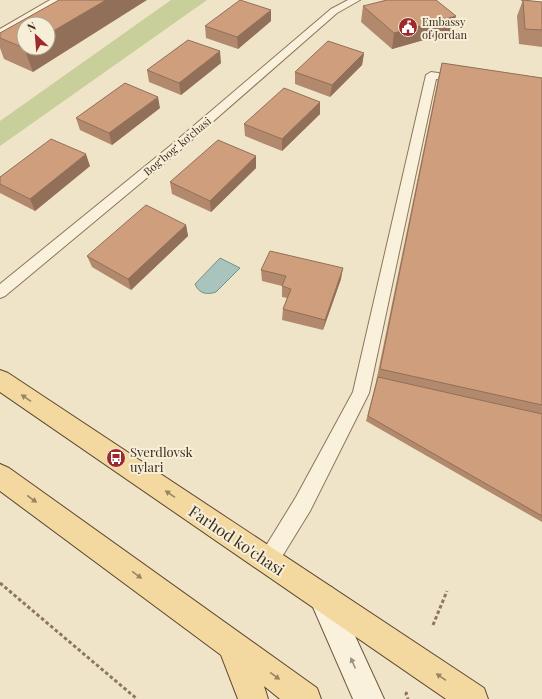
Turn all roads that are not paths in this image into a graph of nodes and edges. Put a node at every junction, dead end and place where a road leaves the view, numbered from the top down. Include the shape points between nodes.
1 (57, 0) edge
2 (355, 0) edge
3 (527, 0) edge
4 (542, 2) edge
5 (0, 33) edge
6 (468, 80) edge
7 (0, 292) edge
8 (0, 380) edge
9 (0, 476) edge
10 (268, 561) junction
11 (323, 598) junction
12 (232, 644) junction
13 (254, 699) edge
14 (306, 699) edge
15 (369, 699) edge
16 (473, 699) edge

1 - 5 lane
2 - 7 lane, Bogʻbogʻ koʻchasi via 334,11 174,149
3 - 4 lane
6 - 10 lane via 431,75 361,393 303,504
10 -> 8 main road, Farhod ko'chasi
9 -> 12 main road
10 - 11 main road, Farhod ko'chasi
15 -> 11 main road
16 -> 11 main road, Farhod ko'chasi
12 - 13 main road
12 -> 14 main road

